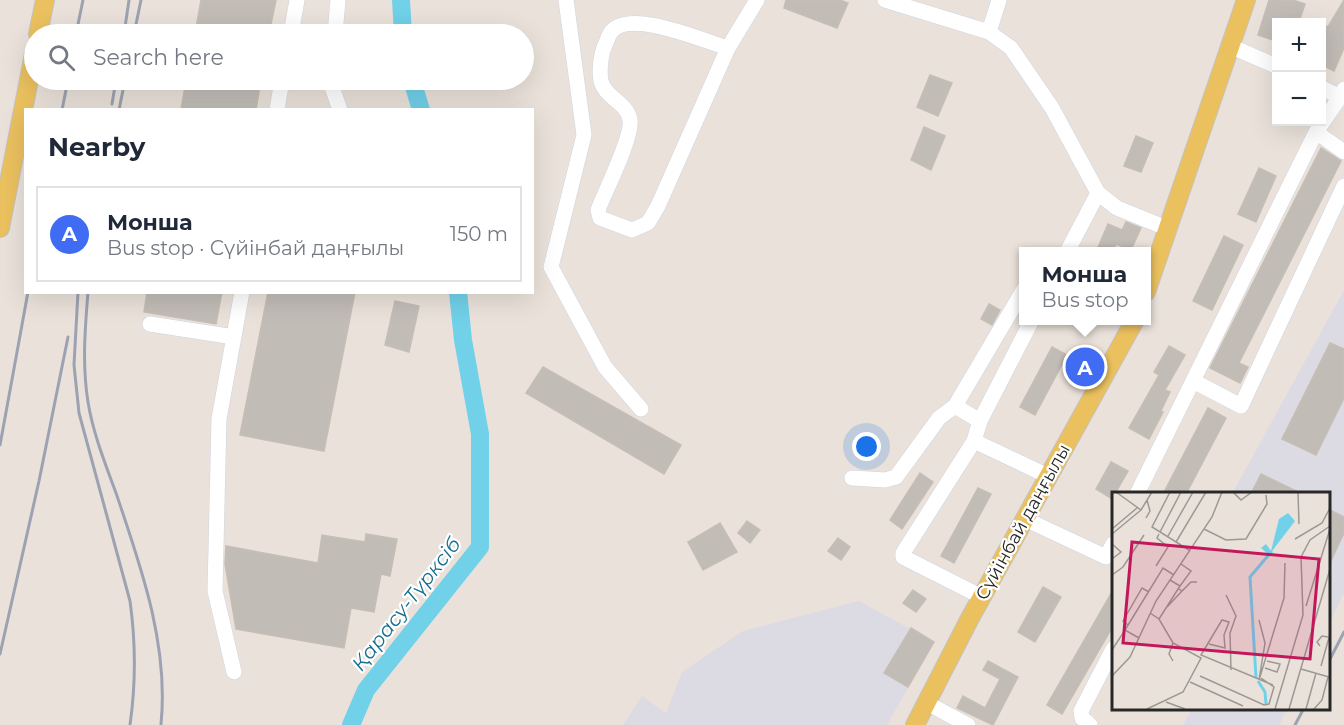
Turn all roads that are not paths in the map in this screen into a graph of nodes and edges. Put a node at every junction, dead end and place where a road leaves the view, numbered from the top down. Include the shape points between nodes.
1 (45, 0) edge
2 (297, 0) edge
3 (338, 0) edge
4 (566, 0) edge
5 (757, 0) edge
6 (885, 0) edge
7 (999, 0) edge
8 (1246, 0) edge
9 (40, 24) edge
10 (293, 24) edge
11 (336, 24) edge
12 (989, 32) junction
13 (1230, 46) junction
14 (728, 48) junction
15 (1272, 64) edge
16 (1326, 89) edge
17 (27, 90) edge
18 (280, 90) edge
19 (333, 90) edge
20 (1342, 93) edge
21 (276, 108) edge
22 (339, 108) edge
23 (1316, 132) junction
24 (1344, 152) edge
25 (1344, 186) edge
26 (1098, 193) junction
27 (0, 228) edge
28 (1170, 229) junction
29 (1070, 247) edge
30 (1151, 279) edge
31 (242, 294) edge
32 (1019, 296) edge
33 (150, 324) dead end
34 (1030, 325) edge
35 (1133, 325) edge
36 (234, 337) junction
37 (1193, 381) junction
38 (955, 406) junction
39 (641, 409) dead end
40 (980, 421) junction
41 (974, 441) junction
42 (1048, 476) junction
43 (852, 478) dead end
44 (1138, 492) edge
45 (1025, 519) junction
46 (1112, 546) edge
47 (982, 597) junction
48 (1112, 651) edge
49 (234, 672) dead end
50 (927, 703) junction
51 (915, 725) edge
52 (968, 725) edge
53 (1090, 725) edge

1 - 9 main road
2 - 10 street
3 - 11 street
4 - 39 street via 584,135 551,267 605,367
5 - 14 street
6 - 12 street
7 - 12 street
8 - 13 main road
12 - 26 street via 1011,48
13 - 15 street
13 - 28 main road
14 - 14 street via 650,24 625,24 611,31 603,50 600,78 604,90 623,105 630,120 627,139 598,210 600,218 632,230 648,223
16 - 20 street
17 - 27 main road
18 - 21 street
19 - 22 street
20 - 23 street
23 - 24 street
23 - 37 street
25 - 37 street via 1241,406
26 - 28 street via 1117,208
26 - 29 street
28 - 30 main road
31 - 36 street
32 - 38 street
33 - 36 street
34 - 40 street
35 - 42 main road, Сүйінбай даңғылы
36 - 49 street via 219,419 215,591
37 - 44 street
38 - 40 street
38 - 43 street via 939,417 896,477
40 - 41 street
41 - 42 street
41 - 47 street via 903,557
42 - 45 main road, Сүйінбай даңғылы
45 - 46 street via 1106,557
45 - 47 main road, Сүйінбай даңғылы
47 - 50 main road, Сүйінбай даңғылы
48 - 53 street via 1081,711
50 - 51 main road, Сүйінбай даңғылы
50 - 52 street

